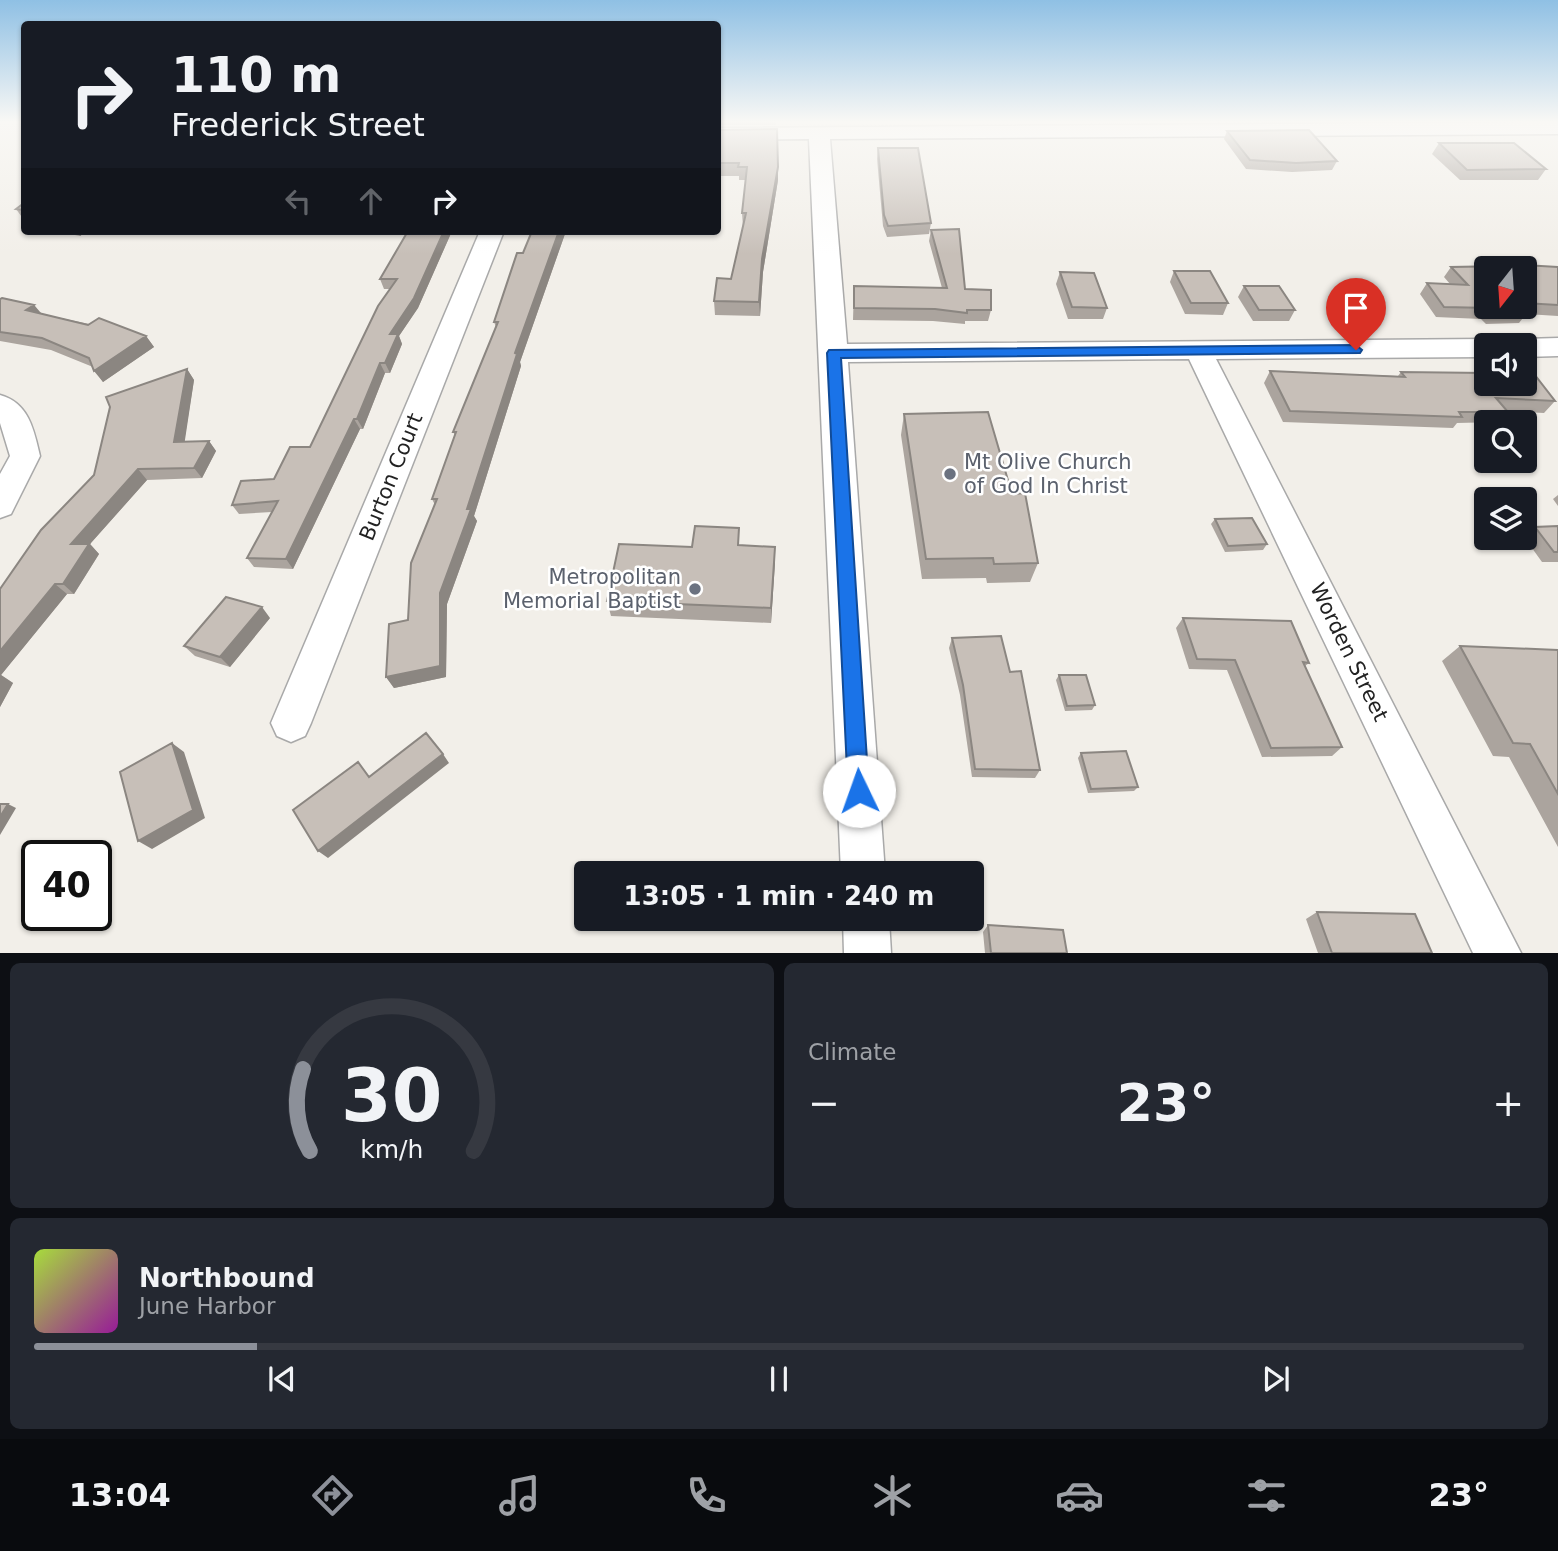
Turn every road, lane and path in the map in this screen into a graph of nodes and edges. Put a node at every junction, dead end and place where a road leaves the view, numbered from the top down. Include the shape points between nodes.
1 (820, 165) edge
2 (490, 235) edge
3 (1474, 348) edge
4 (1540, 348) edge
5 (1199, 352) junction
6 (834, 353) junction
7 (1558, 368) edge
8 (0, 405) edge
9 (0, 505) edge
10 (291, 723) dead end
11 (862, 861) edge
12 (867, 931) edge
13 (868, 953) edge
14 (1498, 953) edge

1 - 6 street
2 - 10 street, Burton Court
3 - 5 street
4 - 7 street
5 - 6 street
5 - 14 street, Worden Street
6 - 11 street
8 - 9 street via 17,422 25,456
12 - 13 street

